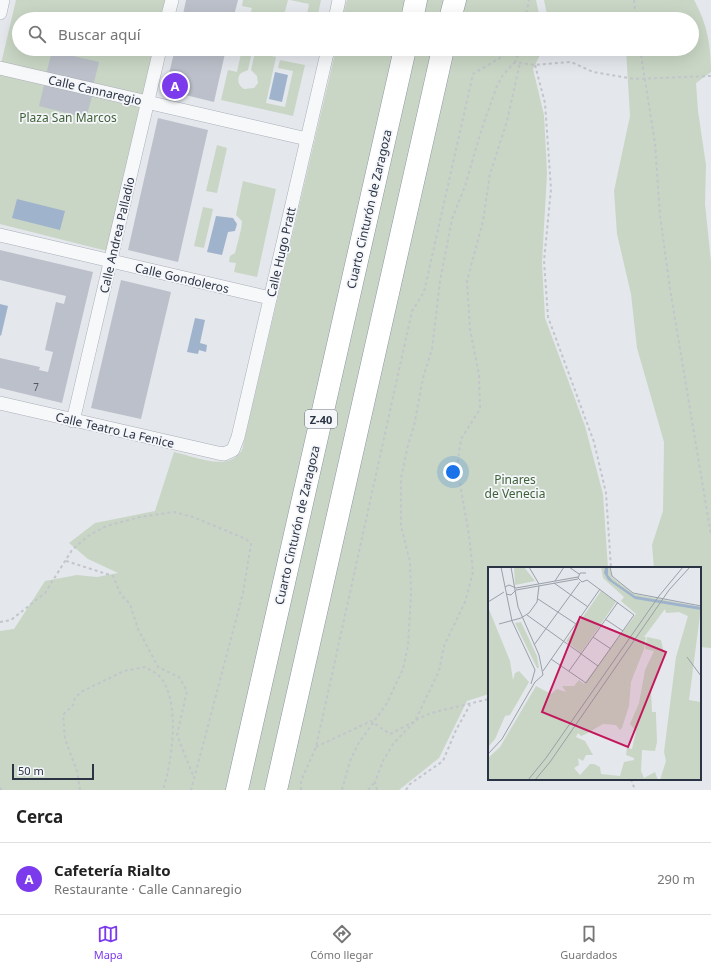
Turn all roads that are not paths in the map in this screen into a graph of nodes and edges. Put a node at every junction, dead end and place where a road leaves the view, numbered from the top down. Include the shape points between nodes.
1 (3, 0) edge
2 (172, 0) edge
3 (339, 0) edge
4 (416, 0) edge
5 (455, 0) edge
6 (169, 12) edge
7 (336, 12) edge
8 (413, 12) edge
9 (452, 12) edge
10 (0, 13) edge
11 (158, 56) edge
12 (326, 56) edge
13 (403, 56) edge
14 (441, 56) edge
15 (0, 68) edge
16 (148, 102) junction
17 (308, 139) junction
18 (0, 235) edge
19 (111, 261) junction
20 (270, 298) junction
21 (0, 403) edge
22 (73, 420) junction
23 (229, 452) joint
24 (238, 790) edge
25 (276, 790) edge

1 - 10 street
2 - 6 street
3 - 7 street
4 - 8 highway
5 - 9 highway
11 - 16 street, Calle Andrea Palladio
12 - 17 street, Calle Hugo Pratt
13 - 24 highway, Cuarto Cinturón de Zaragoza / Z-40
14 - 25 highway
15 - 16 street, Calle Cannaregio
16 - 17 street, Calle Cannaregio
16 - 19 street, Calle Andrea Palladio
17 - 20 street, Calle Hugo Pratt
18 - 19 street, Calle Gondoleros
19 - 20 street, Calle Gondoleros
19 - 22 street, Calle Andrea Palladio
20 - 23 street, Calle Hugo Pratt via 236,447
21 - 22 street, Calle Teatro La Fenice
22 - 23 street, Calle Teatro La Fenice via 212,452

